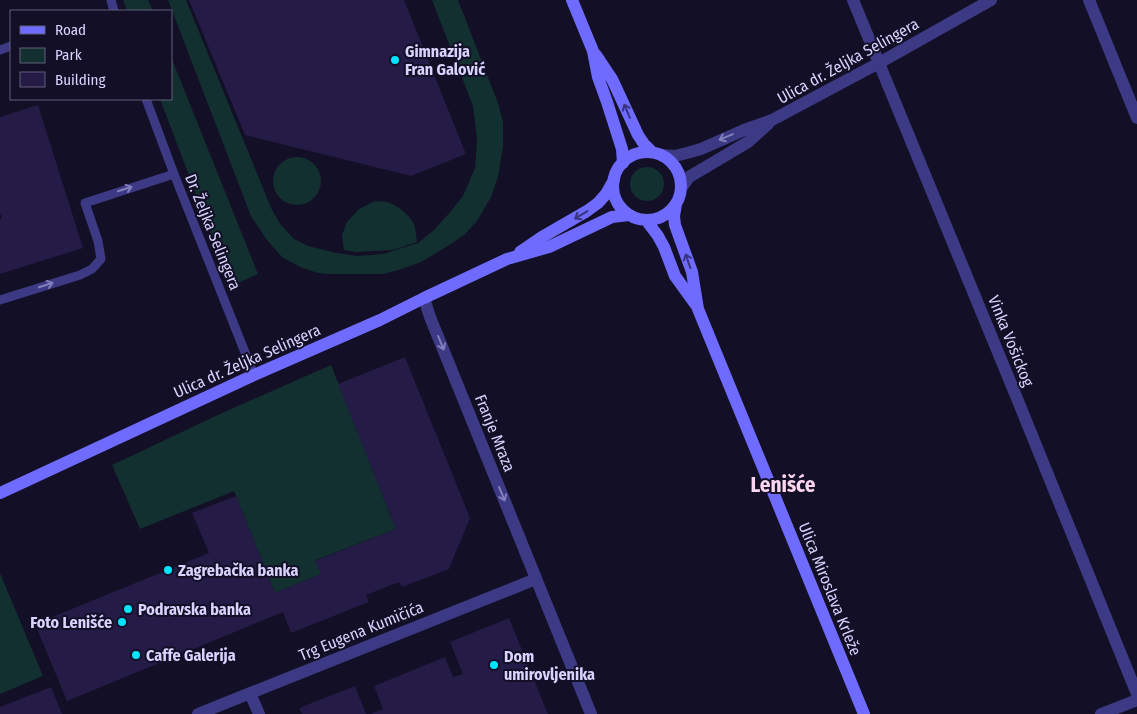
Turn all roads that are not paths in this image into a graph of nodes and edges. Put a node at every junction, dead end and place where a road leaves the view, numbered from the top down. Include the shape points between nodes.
1 (572, 0) edge
2 (853, 0) edge
3 (991, 0) edge
4 (1089, 0) edge
5 (593, 51) junction
6 (879, 63) junction
7 (146, 100) edge
8 (1137, 118) edge
9 (772, 120) junction
10 (657, 154) junction
11 (623, 162) junction
12 (174, 174) junction
13 (614, 180) junction
14 (682, 187) junction
15 (676, 204) junction
16 (629, 215) junction
17 (646, 220) junction
18 (508, 259) junction
19 (424, 298) junction
20 (0, 300) edge
21 (698, 309) junction
22 (254, 375) junction
23 (0, 493) edge
24 (536, 579) junction
25 (250, 693) junction
26 (1137, 694) edge
27 (1137, 700) edge
28 (198, 714) edge
29 (259, 714) edge
30 (591, 714) edge
31 (864, 714) edge
32 (1101, 714) edge

1 - 5 street
2 - 6 street, Vinka Vošickog
3 - 6 street, Ulica dr. Željka Selingera
4 - 8 street
10 -> 5 street via 638,135 612,79
5 - 11 street
6 - 9 street, Ulica dr. Željka Selingera
6 - 26 street, Vinka Vošickog
7 - 12 lane, Dr. Željka Selingera
9 -> 10 street, Ulica dr. Željka Selingera via 687,153 675,156
9 - 14 street, Ulica dr. Željka Selingera via 748,142 689,177
10 - 11 street via 641,152
10 - 14 street via 670,160
11 - 13 street
20 -> 12 lane via 92,269 101,259 85,203
12 - 22 lane, Dr. Željka Selingera
13 - 16 street via 616,200
13 -> 18 street, Ulica dr. Željka Selingera via 598,203
14 - 15 street
15 - 17 street via 664,216
21 -> 15 street, Ulica Miroslava Krleže via 692,272 676,226
16 - 17 street
16 - 18 street, Ulica dr. Željka Selingera via 612,217 549,247
17 - 21 street, Ulica Miroslava Krleže via 664,247 675,276
18 - 19 street, Ulica dr. Željka Selingera
19 - 22 street, Ulica dr. Željka Selingera
19 -> 24 street, Franje Mraza
21 - 31 street, Ulica Miroslava Krleže
22 - 23 street, Ulica dr. Željka Selingera
24 - 25 street, Trg Eugena Kumičića
24 - 30 street, Franje Mraza
25 - 28 street, Trg Eugena Kumičića
25 - 29 street
27 - 32 street

